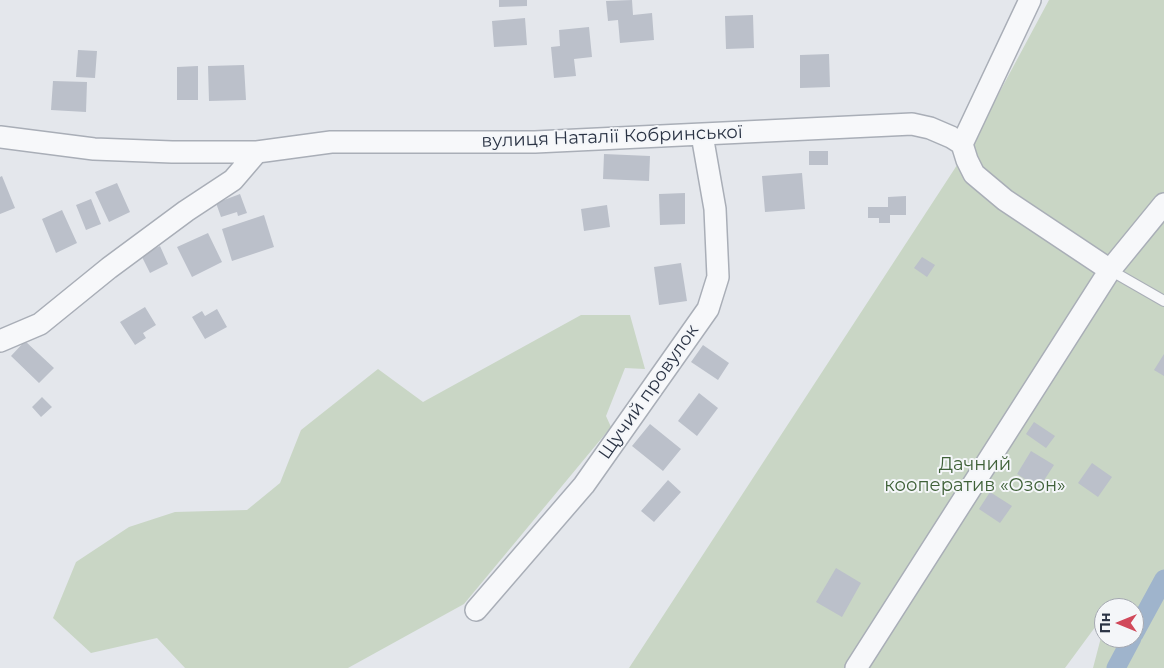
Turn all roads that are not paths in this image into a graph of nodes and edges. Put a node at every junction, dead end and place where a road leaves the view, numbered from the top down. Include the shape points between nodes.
1 (1030, 0) edge
2 (702, 135) junction
3 (0, 137) edge
4 (962, 144) junction
5 (257, 152) junction
6 (1164, 204) edge
7 (1110, 270) junction
8 (1164, 301) edge
9 (0, 340) edge
10 (476, 610) dead end
11 (856, 668) edge

1 - 4 street
2 - 4 street, вулиця Наталії Кобринської via 912,124 930,128
2 - 5 street, вулиця Наталії Кобринської via 535,142 331,142
2 - 10 street, Щучий провулок via 716,209 718,278 708,309 584,485
3 - 5 street, вулиця Наталії Кобринської via 94,149
4 - 7 street via 974,174 1005,200
5 - 9 street via 233,180 117,262 40,324
6 - 7 street
7 - 8 lane
7 - 11 street

